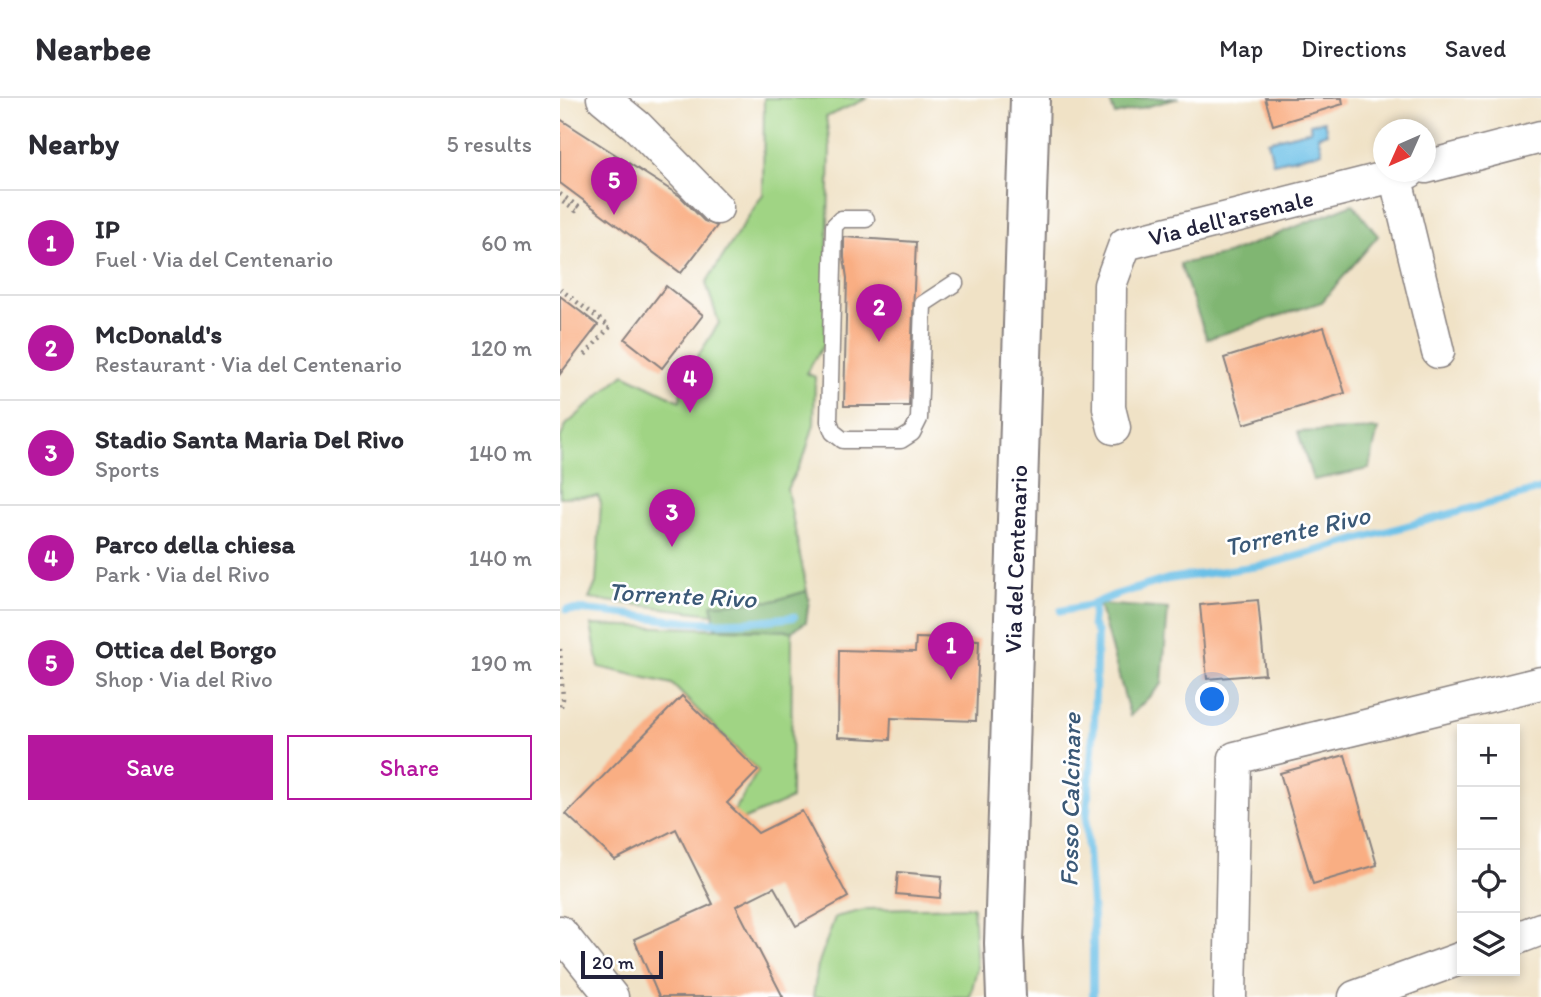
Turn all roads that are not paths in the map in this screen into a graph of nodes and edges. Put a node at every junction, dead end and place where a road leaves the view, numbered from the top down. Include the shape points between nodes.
1 (603, 98) edge
2 (1031, 109) edge
3 (1541, 137) edge
4 (1436, 164) edge
5 (1373, 180) edge
6 (1404, 182) edge
7 (717, 208) dead end
8 (866, 219) dead end
9 (955, 284) dead end
10 (1437, 352) dead end
11 (1114, 428) dead end
12 (1541, 683) edge
13 (1541, 929) edge
14 (560, 932) edge
15 (1520, 937) edge
16 (1457, 960) edge
17 (1003, 993) edge
18 (612, 997) edge
19 (1230, 997) edge
20 (1355, 997) edge

1 - 7 street
2 - 17 street, Via del Centenario
3 - 4 street
5 - 11 street, Via dell'arsenale via 1125,244 1110,285 1109,408
6 - 10 street, Via dell'arsenale
8 - 9 lane via 841,219 834,226 829,421 843,440 901,440 912,433 919,419 923,304
12 - 19 street via 1234,758
13 - 15 street
14 - 18 street
16 - 20 street

